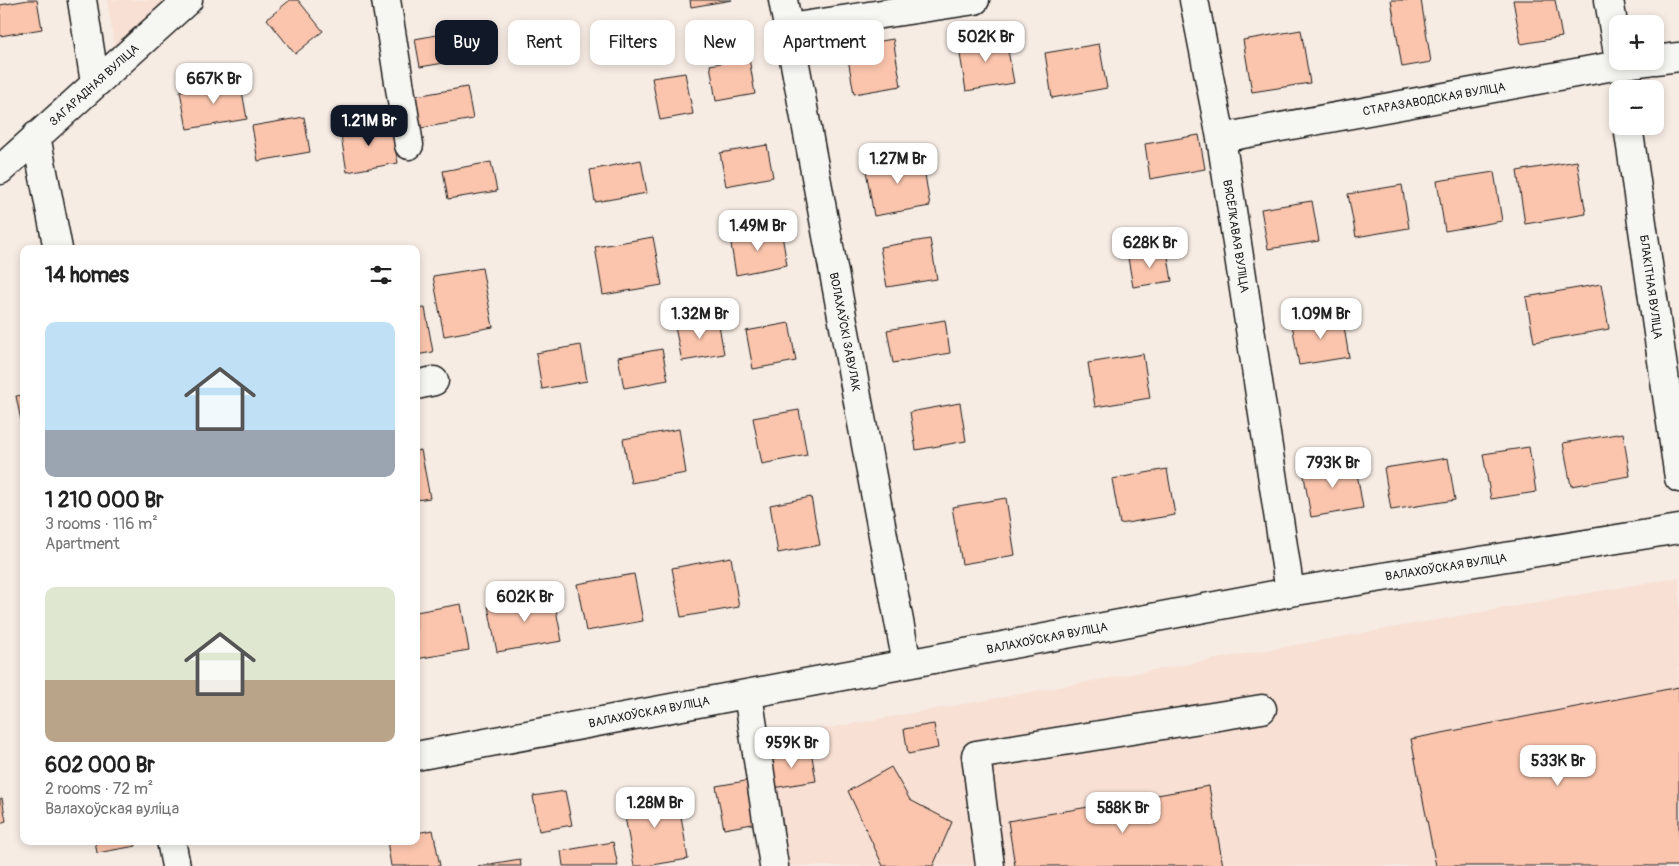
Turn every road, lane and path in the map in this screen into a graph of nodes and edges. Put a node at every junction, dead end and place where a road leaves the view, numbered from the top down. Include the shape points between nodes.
1 (82, 0) edge
2 (188, 0) edge
3 (386, 0) edge
4 (784, 0) edge
5 (975, 0) edge
6 (1194, 0) edge
7 (1609, 0) edge
8 (1611, 15) edge
9 (788, 20) edge
10 (842, 20) edge
11 (1679, 57) edge
12 (1664, 59) edge
13 (796, 65) edge
14 (1609, 69) edge
15 (95, 84) junction
16 (1629, 135) edge
17 (36, 136) junction
18 (1221, 138) junction
19 (409, 145) dead end
20 (0, 170) edge
21 (57, 245) edge
22 (1679, 478) edge
23 (1679, 529) edge
24 (1290, 592) junction
25 (907, 664) junction
26 (748, 694) junction
27 (1262, 709) dead end
28 (420, 755) edge
29 (172, 845) edge
30 (176, 866) edge
31 (774, 866) edge
32 (990, 866) edge

1 - 15 street
2 - 15 street, ЗАГАРАДНАЯ ВУЛІЦА
3 - 19 street
4 - 9 street, ВОЛАХАЎСКІ ЗАВУЛАК
5 - 10 street
6 - 18 street, ВЯСЁЛКАВАЯ ВУЛІЦА
7 - 8 street
11 - 12 street
13 - 25 street, ВОЛАХАЎСКІ ЗАВУЛАК
14 - 18 street, СТАРАЗАВОДСКАЯ ВУЛІЦА
15 - 17 street, ЗАГАРАДНАЯ ВУЛІЦА
16 - 22 street, БЛАКІТНАЯ ВУЛІЦА
17 - 20 street, ЗАГАРАДНАЯ ВУЛІЦА
17 - 21 street
18 - 24 street, ВЯСЁЛКАВАЯ ВУЛІЦА
23 - 24 street, ВАЛАХОЎСКАЯ ВУЛІЦА
24 - 25 street, ВАЛАХОЎСКАЯ ВУЛІЦА
25 - 26 street, ВАЛАХОЎСКАЯ ВУЛІЦА
26 - 28 street, ВАЛАХОЎСКАЯ ВУЛІЦА
26 - 31 street
27 - 32 street via 976,755
29 - 30 street

